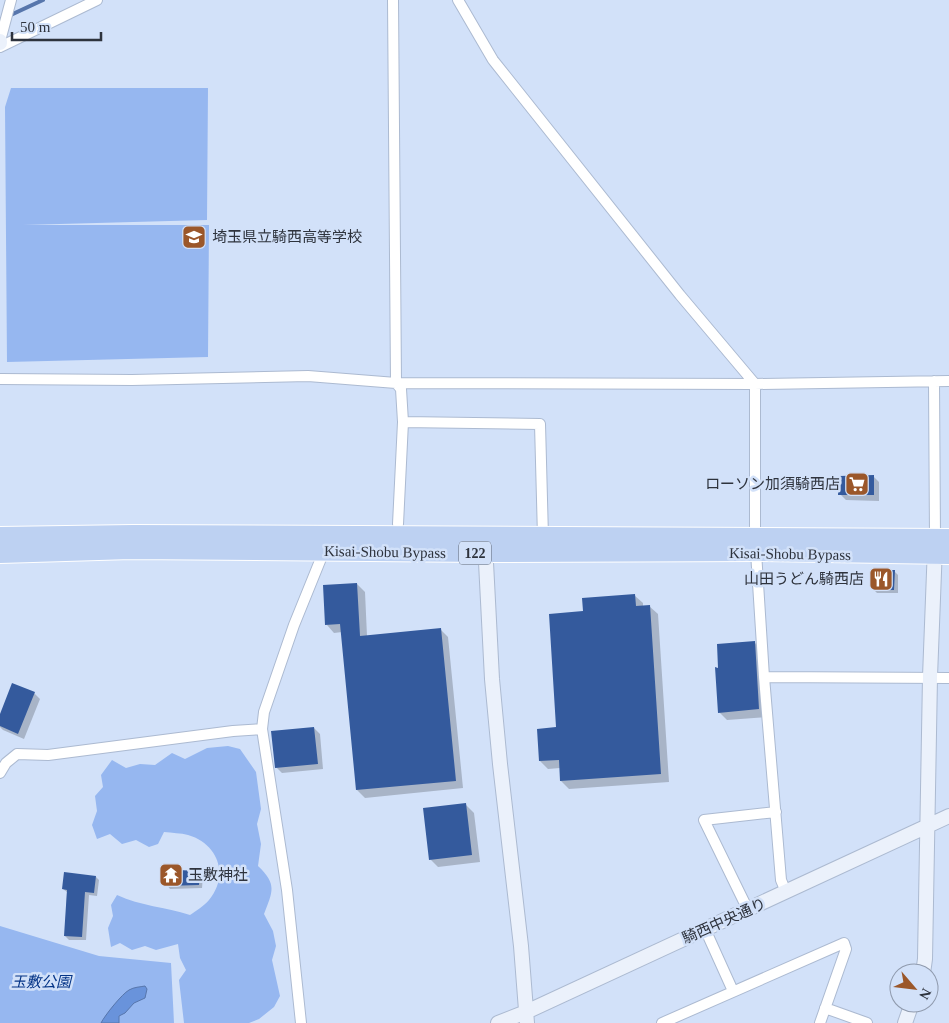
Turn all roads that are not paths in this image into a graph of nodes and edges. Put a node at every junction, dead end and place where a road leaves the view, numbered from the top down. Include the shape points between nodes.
1 (11, 0) edge
2 (97, 0) edge
3 (393, 0) edge
4 (458, 0) edge
5 (0, 42) edge
6 (0, 47) edge
7 (0, 379) edge
8 (934, 381) junction
9 (949, 381) edge
10 (396, 383) junction
11 (755, 384) junction
12 (403, 422) junction
13 (398, 524) dead end
14 (0, 536) edge
15 (542, 537) junction
16 (942, 538) edge
17 (756, 544) junction
18 (484, 545) junction
19 (324, 551) junction
20 (0, 554) edge
21 (942, 556) edge
22 (764, 677) junction
23 (930, 677) junction
24 (949, 678) edge
25 (262, 729) junction
26 (0, 773) edge
27 (776, 812) junction
28 (949, 816) edge
29 (928, 826) junction
30 (786, 892) junction
31 (748, 910) junction
32 (705, 929) junction
33 (924, 963) edge
34 (733, 991) junction
35 (826, 1008) junction
36 (527, 1018) edge
37 (301, 1023) edge
38 (498, 1023) edge
39 (662, 1023) edge
40 (820, 1023) edge
41 (867, 1023) edge

1 - 5 street
2 - 6 street
3 - 10 street
4 - 11 street via 493,60
7 - 10 street via 308,376
8 - 9 street
8 - 11 street
8 - 16 street
10 - 11 street
10 - 12 street via 401,389
11 - 17 street
12 - 13 street
12 - 15 street via 540,424
14 - 18 highway, Kisai-Shobu Bypass / 122 via 143,534
15 - 17 highway, Kisai-Shobu Bypass / 122
15 - 18 highway, Kisai-Shobu Bypass / 122
16 - 17 highway, Kisai-Shobu Bypass / 122
16 - 21 street
17 - 18 highway, Kisai-Shobu Bypass / 122
17 - 21 highway, Kisai-Shobu Bypass / 122
17 - 22 street
18 - 19 highway, Kisai-Shobu Bypass / 122
18 - 36 street via 498,745
19 - 20 highway, Kisai-Shobu Bypass / 122 via 131,550
19 - 25 street via 294,625 264,712
21 - 23 street
22 - 23 street
22 - 27 street
23 - 24 street
23 - 29 street
25 - 26 street via 48,755 17,754
25 - 37 street via 287,890
27 - 30 street via 781,880
27 - 31 street via 704,820
28 - 29 street, 騎西中央通り
29 - 30 street, 騎西中央通り
29 - 33 street
30 - 31 street, 騎西中央通り
31 - 32 street, 騎西中央通り
32 - 34 street
32 - 36 street, 騎西中央通り
34 - 35 street via 844,943 846,950
34 - 39 street
35 - 40 street
35 - 41 street
36 - 38 street, 騎西中央通り

